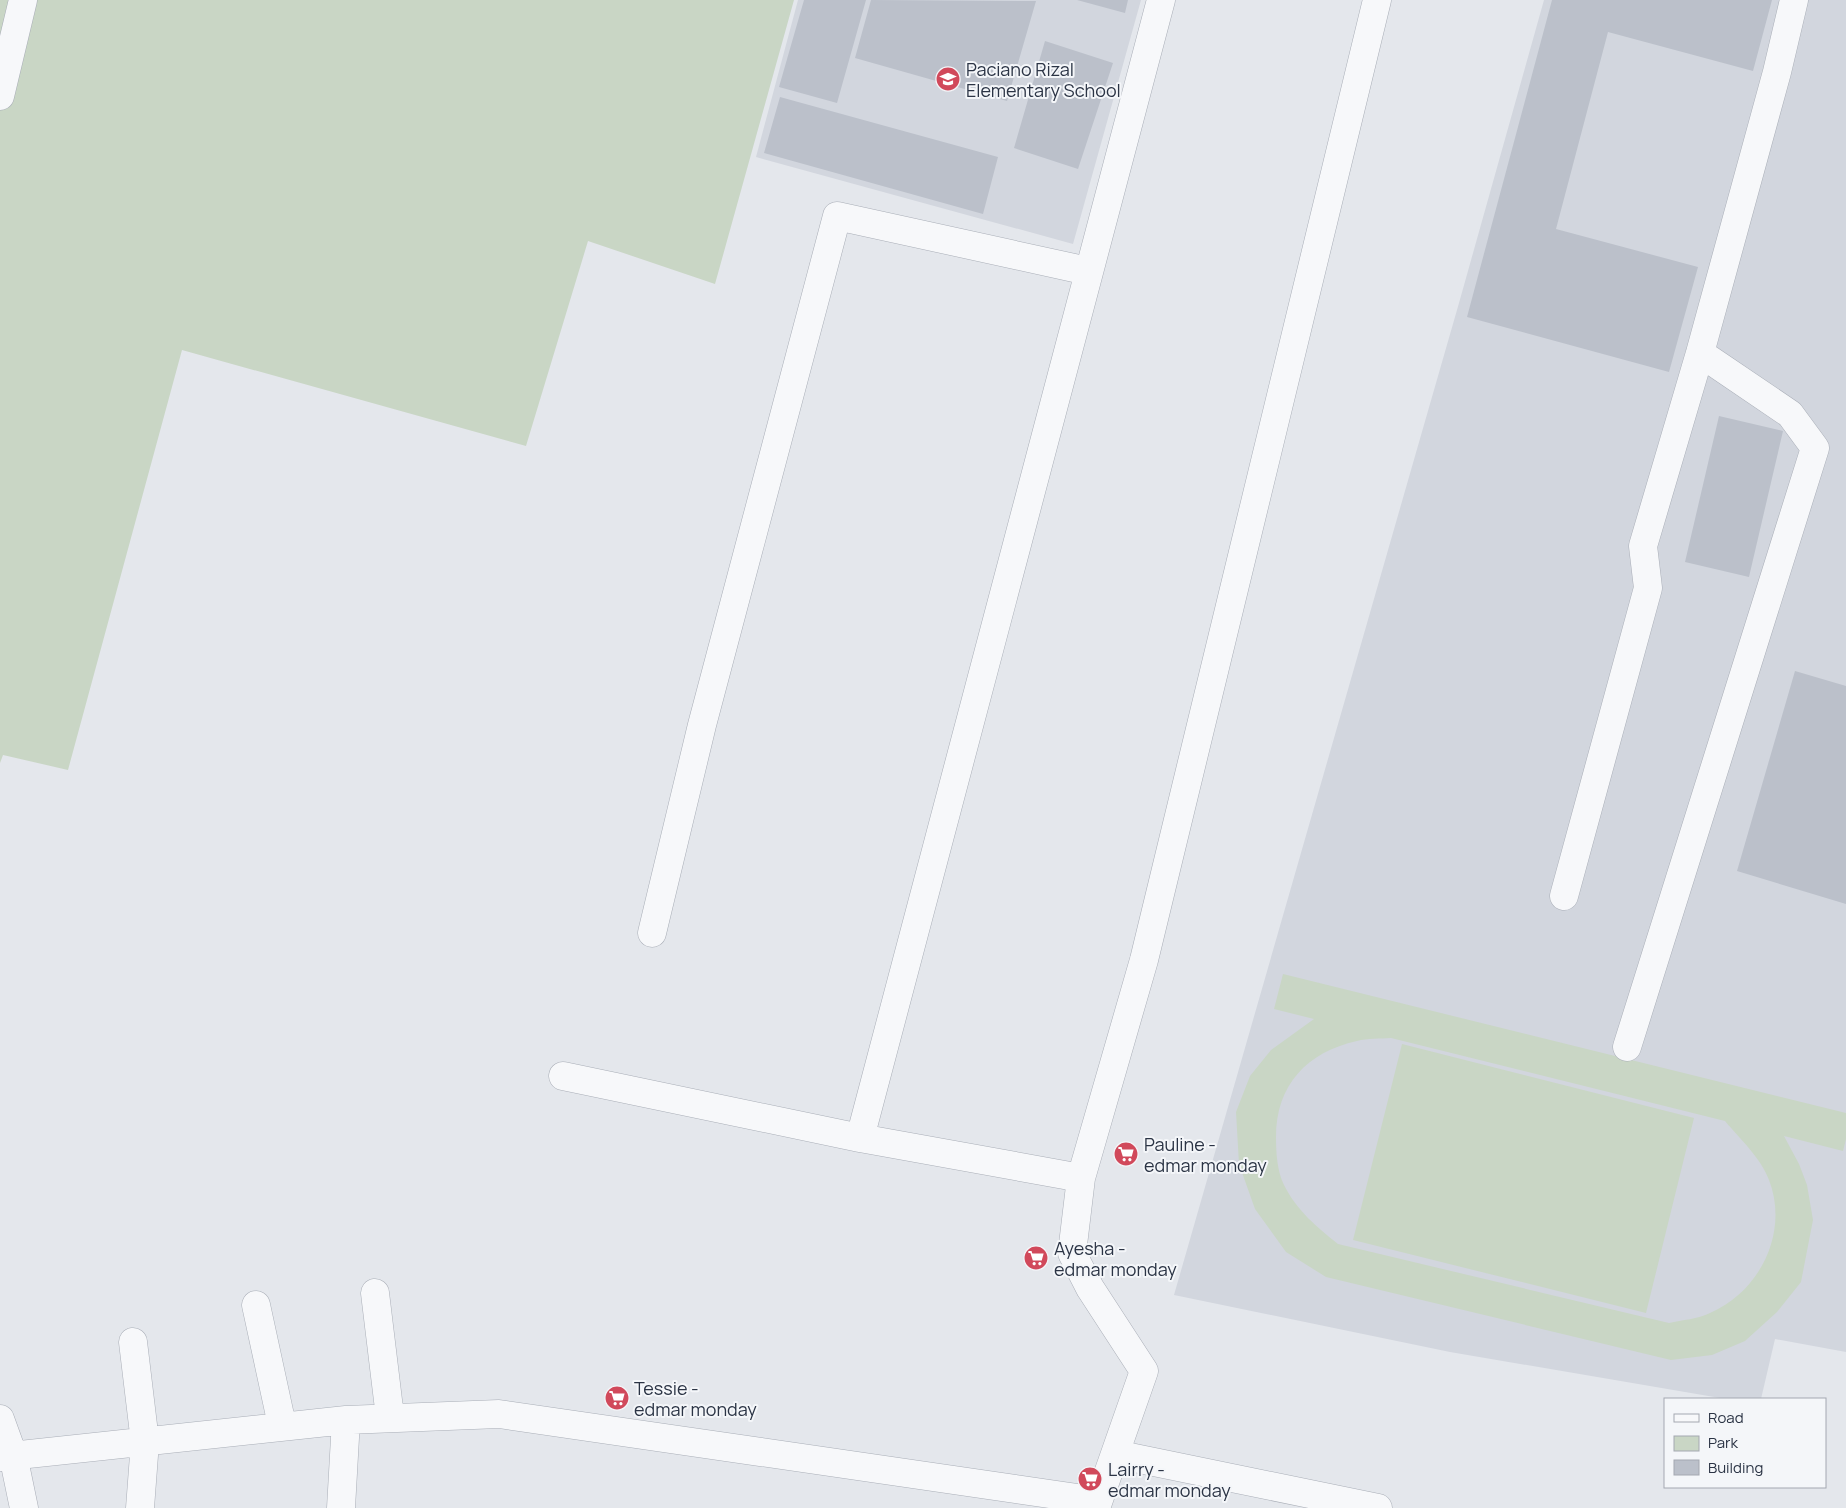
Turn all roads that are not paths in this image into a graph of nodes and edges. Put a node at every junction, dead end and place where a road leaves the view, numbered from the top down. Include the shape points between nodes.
1 (23, 0) edge
2 (1161, 0) edge
3 (1377, 0) edge
4 (1794, 0) edge
5 (0, 96) edge
6 (1088, 271) junction
7 (1700, 353) junction
8 (1564, 896) dead end
9 (652, 934) dead end
10 (1627, 1046) dead end
11 (563, 1076) dead end
12 (860, 1138) junction
13 (1081, 1178) junction
14 (375, 1294) dead end
15 (256, 1305) dead end
16 (134, 1342) dead end
17 (390, 1417) junction
18 (0, 1419) edge
19 (346, 1420) junction
20 (282, 1426) junction
21 (145, 1442) junction
22 (1115, 1454) junction
23 (7, 1456) edge
24 (1097, 1504) edge
25 (24, 1508) edge
26 (140, 1508) edge
27 (341, 1508) edge
28 (1378, 1508) edge

1 - 5 street
2 - 6 street
3 - 13 street via 1144,960
4 - 7 street
6 - 9 street via 837,216 702,725
6 - 12 street
7 - 8 street via 1643,546 1648,588
7 - 10 street via 1790,414 1815,448
11 - 12 street
12 - 13 street
13 - 22 street via 1072,1253 1090,1288 1144,1371
14 - 17 street
15 - 20 street
16 - 21 street
17 - 19 street
17 - 24 street via 499,1414
18 - 23 street
19 - 20 street
19 - 27 street
20 - 21 street
21 - 23 street
21 - 26 street
22 - 24 street
22 - 28 street
23 - 25 street

